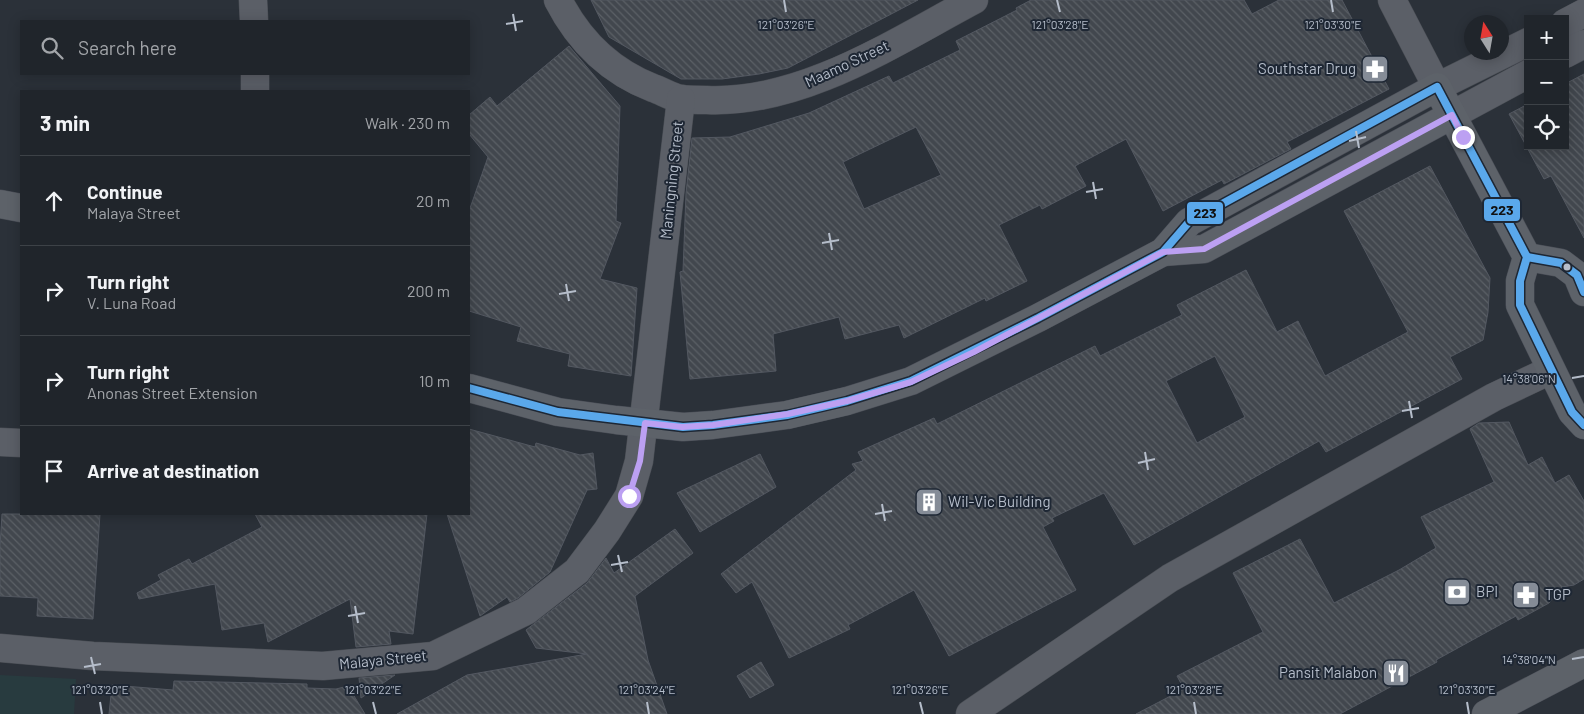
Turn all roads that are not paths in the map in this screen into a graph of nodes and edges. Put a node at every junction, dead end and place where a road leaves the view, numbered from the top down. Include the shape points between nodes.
1 (253, 0) edge
2 (558, 0) edge
3 (974, 0) edge
4 (1392, 0) edge
5 (1584, 13) edge
6 (254, 20) edge
7 (1569, 21) edge
8 (1524, 44) edge
9 (1584, 44) edge
10 (1569, 52) edge
11 (255, 75) edge
12 (1524, 76) edge
13 (1437, 87) junction
14 (255, 90) edge
15 (681, 99) junction
16 (1452, 115) junction
17 (0, 204) edge
18 (20, 208) edge
19 (1163, 252) junction
20 (1528, 256) junction
21 (1584, 292) edge
22 (1551, 370) junction
23 (470, 388) edge
24 (645, 423) junction
25 (1584, 425) edge
26 (0, 442) edge
27 (20, 443) edge
28 (0, 648) edge
29 (1584, 663) edge
30 (970, 714) edge
31 (1486, 714) edge

1 - 6 street
2 - 15 street via 577,33 603,60 632,80
3 - 15 street, Maamo Street via 846,68 801,86 724,101
4 - 13 street
5 - 7 street
8 - 13 street
9 - 10 street
11 - 14 street
12 - 16 street
13 - 16 main road
13 - 19 main road via 1189,222
15 - 24 street, Maningning Street
16 - 19 main road via 1204,249
16 - 20 main road
17 - 18 main road
19 - 24 main road via 911,382 788,414 698,426
20 - 21 main road via 1561,263 1577,275
20 - 22 main road via 1520,281 1520,305
22 - 25 main road via 1572,412
22 - 30 street via 1494,397 1170,578
23 - 24 main road via 558,412
24 - 28 street, Malaya Street via 640,461 629,496 577,571 526,611 433,656 322,666 93,656
26 - 27 street
29 - 31 main road

